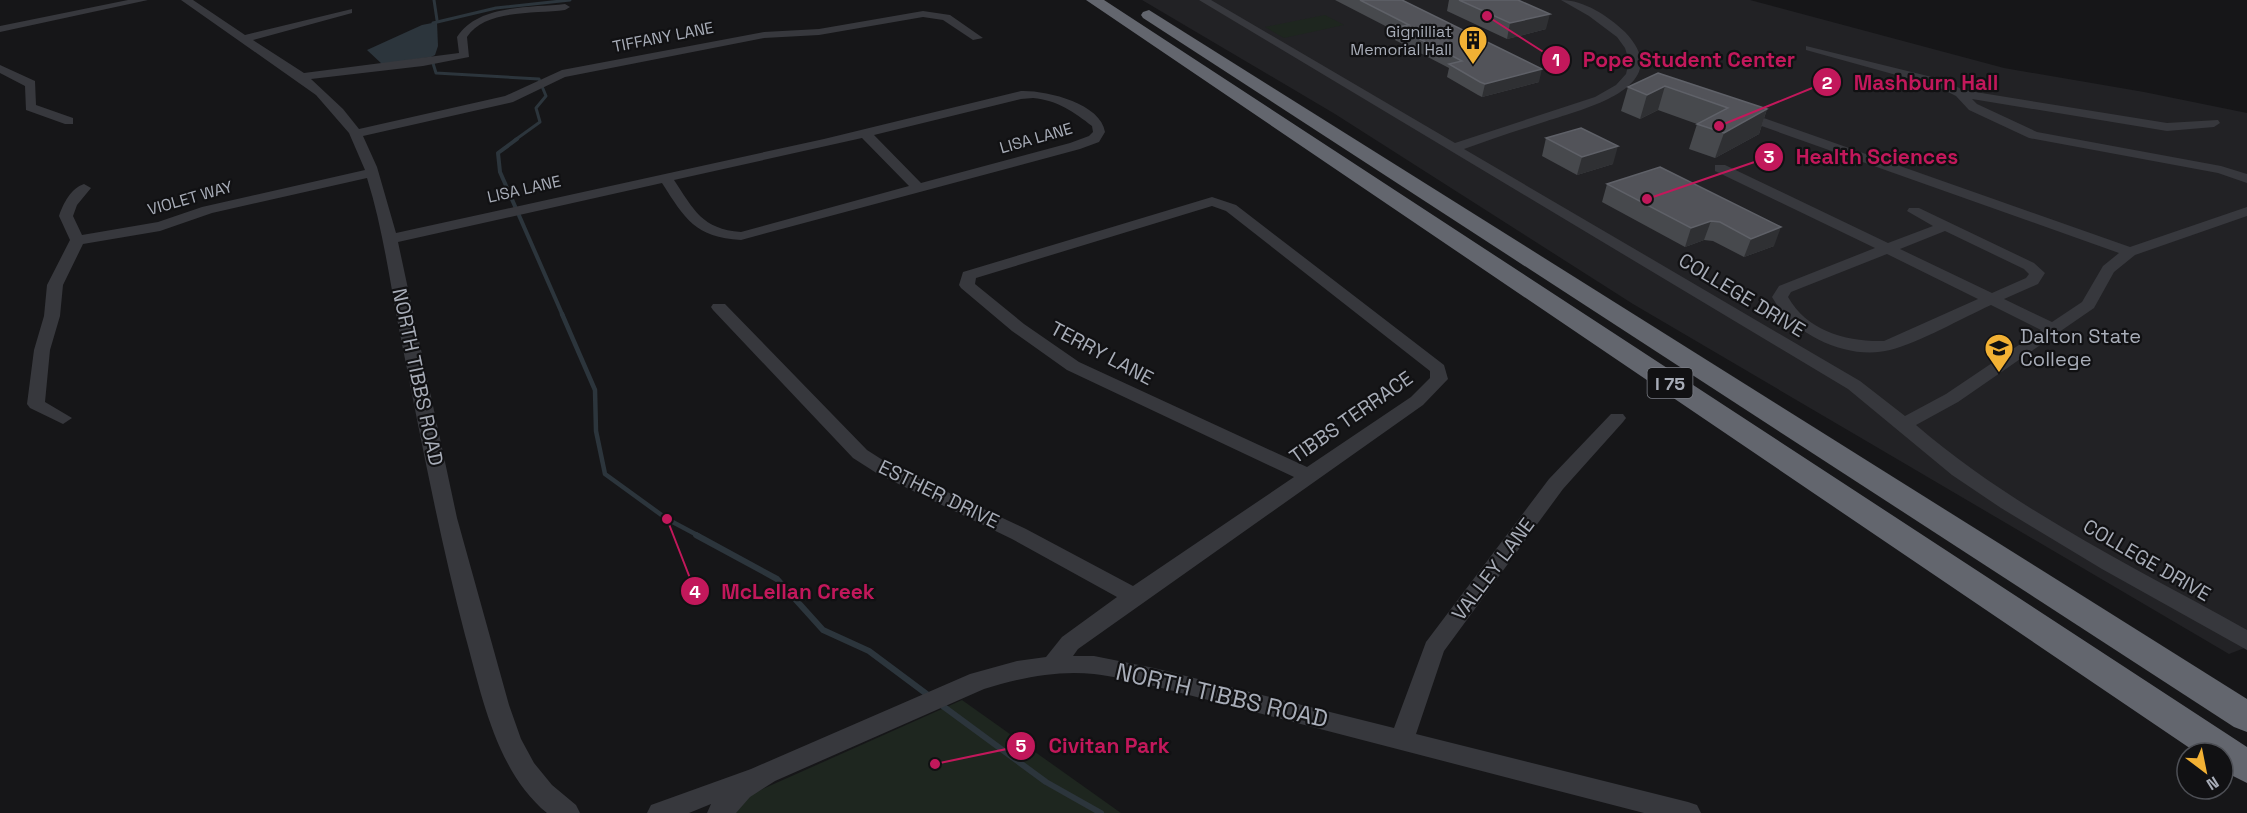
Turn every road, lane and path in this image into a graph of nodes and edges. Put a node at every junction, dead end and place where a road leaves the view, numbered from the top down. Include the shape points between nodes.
1 (143, 0) edge
2 (186, 0) edge
3 (1094, 0) edge
4 (1126, 0) edge
5 (1204, 0) edge
6 (1566, 0) edge
7 (565, 7) dead end
8 (348, 11) dead end
9 (2, 13) dead end
10 (1, 28) edge
11 (977, 38) dead end
12 (244, 39) junction
13 (1810, 48) dead end
14 (0, 68) edge
15 (302, 77) junction
16 (1960, 93) junction
17 (1727, 110) edge
18 (69, 121) dead end
19 (2214, 123) dead end
20 (865, 133) junction
21 (356, 134) junction
22 (1453, 148) junction
23 (1720, 168) dead end
24 (372, 173) junction
25 (666, 178) junction
26 (2247, 179) edge
27 (84, 188) dead end
28 (919, 189) junction
29 (1212, 201) joint
30 (1914, 212) dead end
31 (2245, 214) edge
32 (1945, 226) junction
33 (389, 239) junction
34 (77, 240) junction
35 (1886, 249) junction
36 (2130, 252) junction
37 (1992, 300) junction
38 (719, 307) dead end
39 (1796, 318) junction
40 (2053, 329) junction
41 (1769, 335) junction
42 (1823, 335) junction
43 (1787, 346) junction
44 (63, 418) dead end
45 (1617, 418) dead end
46 (1905, 423) junction
47 (1307, 476) junction
48 (1134, 596) junction
49 (2247, 641) edge
50 (1053, 665) junction
51 (2247, 717) edge
52 (1402, 739) junction
53 (2247, 767) edge
54 (766, 773) junction
55 (567, 813) edge
56 (660, 813) edge
57 (720, 813) edge
58 (1688, 813) edge

1 - 10 street
2 - 12 street, NORTH TIBBS ROAD
3 - 53 highway, I 75
4 - 51 highway, I 75
5 - 22 street, COLLEGE DRIVE
6 - 22 street via 1604,21 1627,41 1635,58 1628,81 1601,99
7 - 15 street via 475,21 462,35 465,55
8 - 12 street
9 - 10 street
11 - 21 street, TIFFANY LANE via 946,17 923,14 819,32 764,35 561,74 509,99
12 - 15 street, NORTH TIBBS ROAD
13 - 16 street via 1940,83
14 - 18 street via 31,84 30,107
15 - 21 street, NORTH TIBBS ROAD
16 - 19 street via 2167,128
16 - 26 street via 1973,106 2034,135 2221,170
17 - 36 street
20 - 25 street, LISA LANE
20 - 28 street
20 - 28 street, LISA LANE via 1034,94 1061,98 1098,125 1094,139 1075,146
21 - 24 street, NORTH TIBBS ROAD
22 - 41 street, COLLEGE DRIVE
23 - 35 street
24 - 33 street, NORTH TIBBS ROAD
24 - 34 street, VIOLET WAY via 207,210 188,220 155,228
25 - 28 street, LISA LANE via 700,226 720,236 741,236
25 - 33 street, LISA LANE
27 - 34 street via 70,204 66,216
29 - 47 street, TIBBS TERRACE via 1231,208 1438,369 1440,379 1417,401
29 - 47 street, TERRY LANE via 968,275 967,285 1038,344 1073,366
30 - 32 street
31 - 36 street
32 - 35 street
32 - 37 street via 2030,266 2037,273 2032,281
33 - 55 street, NORTH TIBBS ROAD via 458,572 497,708 535,784
34 - 44 street via 55,285 36,404
35 - 37 street
35 - 39 street via 1785,289 1780,297 1785,309
36 - 40 street via 2108,268 2088,305
37 - 40 street
37 - 42 street via 1887,346 1867,348
38 - 48 street, ESTHER DRIVE via 860,454
39 - 41 street via 1785,329
39 - 42 street
40 - 46 street via 1952,398
41 - 43 street, COLLEGE DRIVE
42 - 43 street
43 - 46 street, COLLEGE DRIVE via 1854,385
45 - 52 street, VALLEY LANE via 1556,484 1434,648
46 - 49 street, COLLEGE DRIVE via 1973,481 2068,540
47 - 48 street, TIBBS TERRACE
48 - 50 street, TIBBS TERRACE via 1070,643
50 - 52 street, NORTH TIBBS ROAD via 1094,665 1154,677
50 - 54 street, NORTH TIBBS ROAD via 978,681
52 - 58 street, NORTH TIBBS ROAD
54 - 56 street, NORTH TIBBS ROAD
54 - 57 street, NORTH TIBBS ROAD via 741,789

